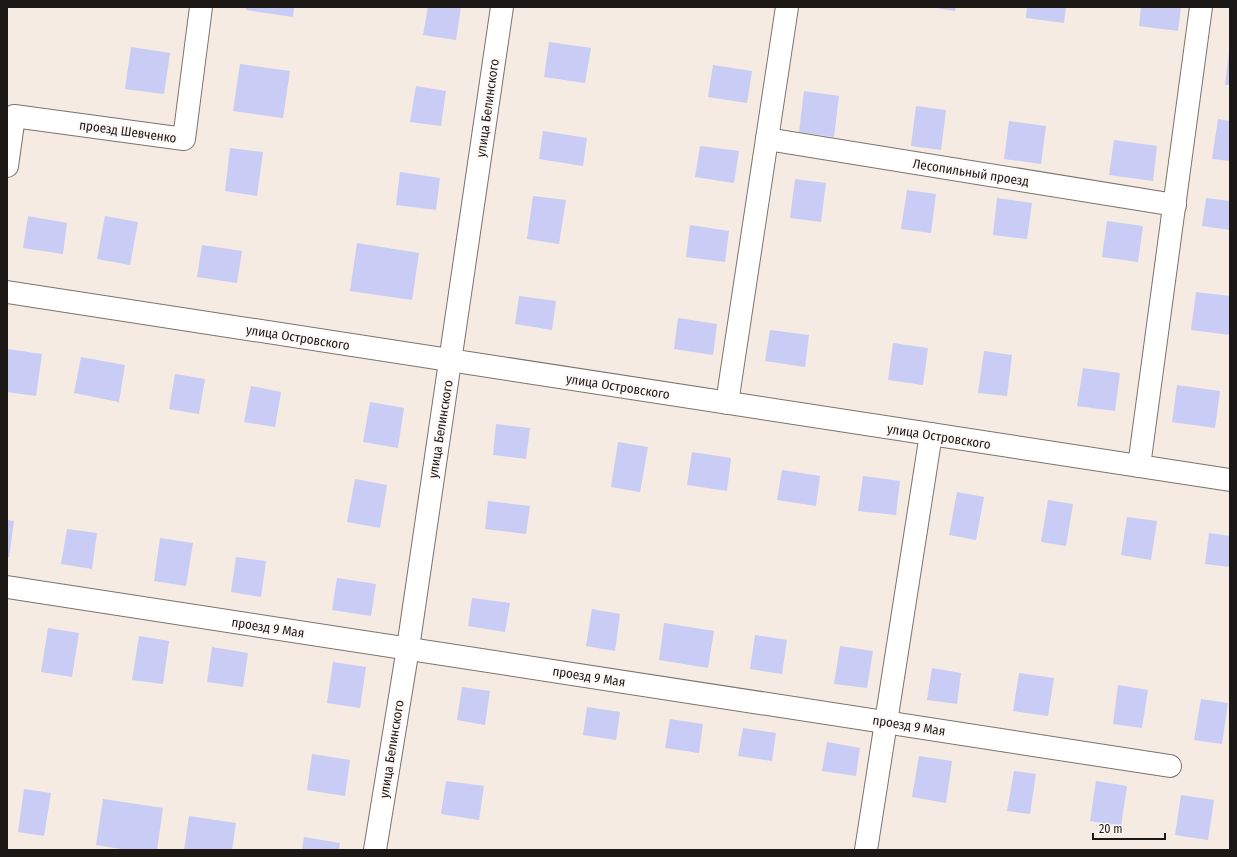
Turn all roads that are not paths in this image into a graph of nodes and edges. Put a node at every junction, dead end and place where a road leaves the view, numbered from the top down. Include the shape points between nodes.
1 (202, 7) edge
2 (502, 7) edge
3 (787, 7) edge
4 (1201, 7) edge
5 (767, 139) junction
6 (7, 166) edge
7 (1175, 205) junction
8 (7, 292) edge
9 (451, 360) junction
10 (726, 403) junction
11 (931, 434) junction
12 (1139, 466) junction
13 (1230, 480) edge
14 (7, 587) edge
15 (408, 648) junction
16 (886, 722) junction
17 (1170, 766) dead end
18 (375, 850) edge
19 (866, 850) edge

1 - 6 street, проезд Шевченко via 184,139 14,116
2 - 9 street, улица Белинского
3 - 5 street
4 - 7 street
5 - 7 street, Лесопильный проезд
5 - 10 street
7 - 12 street
8 - 9 street, улица Островского
9 - 10 street, улица Островского
9 - 15 street, улица Белинского
10 - 11 street, улица Островского
11 - 12 street, улица Островского
11 - 16 street
12 - 13 street, улица Островского
14 - 15 street, проезд 9 Мая
15 - 16 street, проезд 9 Мая
15 - 18 street, улица Белинского
16 - 17 street, проезд 9 Мая
16 - 19 street

